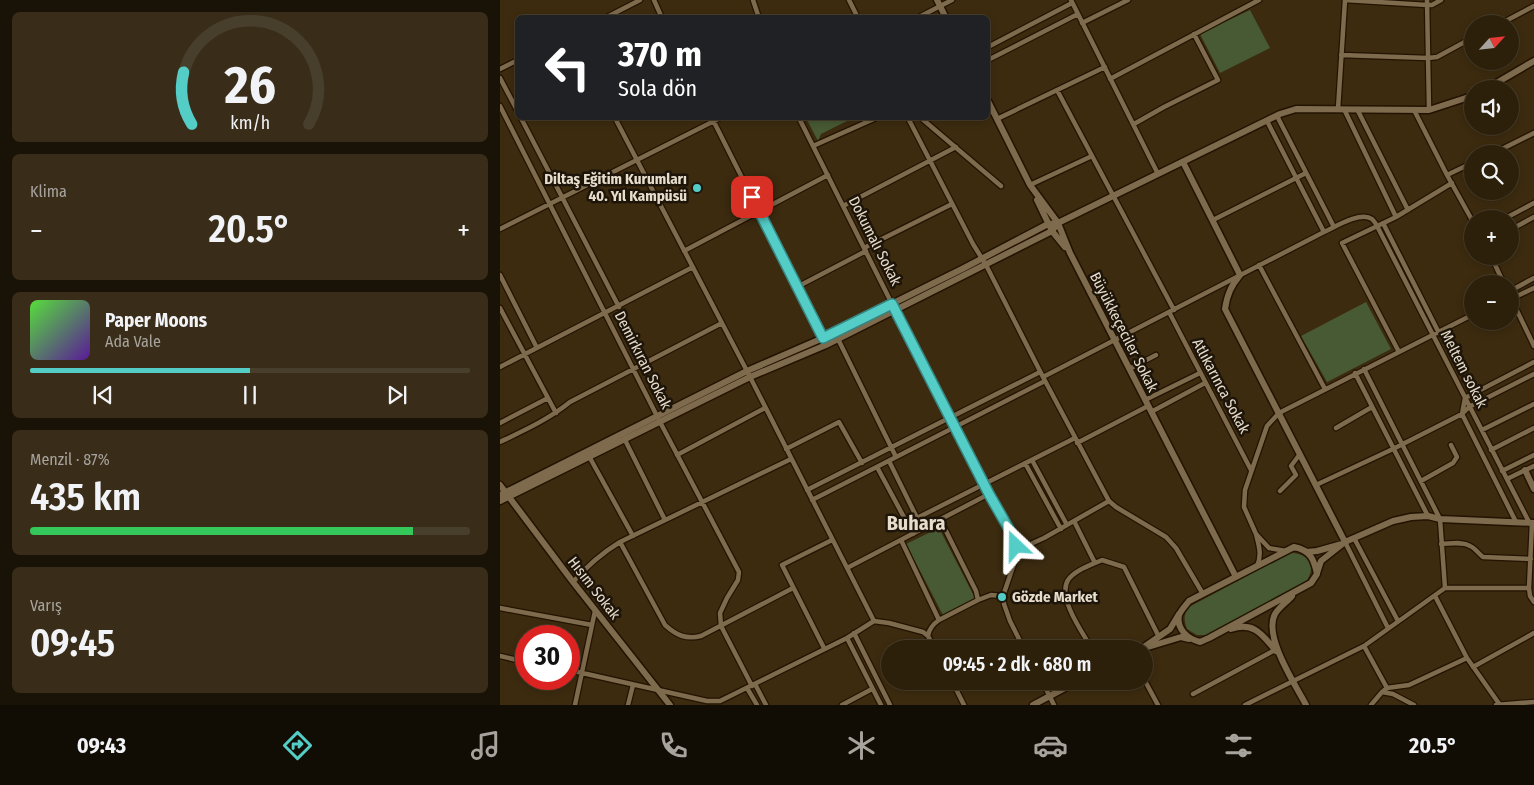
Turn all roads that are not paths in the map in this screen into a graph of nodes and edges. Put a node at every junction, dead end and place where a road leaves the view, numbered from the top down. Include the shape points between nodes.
1 (640, 0) edge
2 (654, 0) edge
3 (752, 0) edge
4 (849, 0) edge
5 (952, 0) edge
6 (1128, 0) edge
7 (1259, 0) edge
8 (1344, 0) edge
9 (1441, 0) edge
10 (1072, 1) edge
11 (1251, 2) edge
12 (938, 3) edge
13 (1427, 3) edge
14 (1534, 6) edge
15 (1078, 14) junction
16 (611, 15) edge
17 (661, 15) edge
18 (758, 15) edge
19 (856, 15) edge
20 (921, 15) edge
21 (944, 15) edge
22 (1517, 15) edge
23 (1082, 23) junction
24 (1194, 34) junction
25 (1464, 42) edge
26 (990, 46) edge
27 (1342, 55) junction
28 (1428, 58) junction
29 (990, 59) edge
30 (1534, 61) edge
31 (515, 62) edge
32 (1105, 68) junction
33 (500, 69) edge
34 (500, 78) edge
35 (1110, 79) junction
36 (1501, 80) edge
37 (1057, 90) junction
38 (1464, 99) edge
39 (990, 104) edge
40 (500, 106) edge
41 (515, 106) edge
42 (1341, 109) junction
43 (1357, 109) junction
44 (1414, 110) junction
45 (1429, 110) junction
46 (1277, 116) junction
47 (997, 119) junction
48 (522, 120) edge
49 (615, 120) edge
50 (711, 120) edge
51 (714, 120) edge
52 (800, 120) edge
53 (872, 120) edge
54 (909, 120) edge
55 (923, 120) edge
56 (1267, 121) junction
57 (1134, 124) junction
58 (1534, 132) edge
59 (1509, 145) edge
60 (813, 146) junction
61 (956, 147) junction
62 (1092, 156) junction
63 (636, 160) junction
64 (930, 161) junction
65 (1183, 162) junction
66 (1464, 167) edge
67 (1306, 173) junction
68 (1158, 174) junction
69 (828, 175) junction
70 (1447, 175) junction
71 (1296, 178) junction
72 (1452, 183) junction
73 (1030, 185) junction
74 (1001, 186) dead end
75 (1113, 196) junction
76 (562, 198) junction
77 (1534, 203) edge
78 (548, 204) junction
79 (952, 204) junction
80 (843, 206) junction
81 (1408, 210) junction
82 (1467, 210) edge
83 (759, 211) junction
84 (1519, 211) edge
85 (1396, 217) junction
86 (1534, 217) edge
87 (1213, 220) junction
88 (1058, 223) junction
89 (1383, 223) junction
90 (1048, 224) junction
91 (1519, 225) edge
92 (1377, 226) junction
93 (1334, 227) junction
94 (500, 229) edge
95 (1052, 230) junction
96 (1324, 232) junction
97 (684, 250) junction
98 (865, 250) junction
99 (1070, 253) junction
100 (982, 258) junction
101 (986, 265) junction
102 (1260, 265) junction
103 (692, 268) junction
104 (500, 275) edge
105 (1240, 275) junction
106 (1534, 278) edge
107 (1519, 286) edge
108 (797, 287) junction
109 (1534, 288) edge
110 (1519, 295) edge
111 (618, 306) junction
112 (894, 307) junction
113 (500, 308) edge
114 (1171, 311) junction
115 (606, 313) junction
116 (1519, 315) edge
117 (1464, 319) edge
118 (722, 323) junction
119 (1439, 333) junction
120 (1433, 336) junction
121 (823, 338) junction
122 (838, 339) junction
123 (1114, 340) junction
124 (826, 345) junction
125 (1534, 346) edge
126 (537, 348) junction
127 (1399, 352) junction
128 (525, 354) junction
129 (1156, 355) dead end
130 (1534, 362) edge
131 (500, 368) edge
132 (1129, 369) junction
133 (1364, 369) junction
134 (634, 370) junction
135 (1200, 373) junction
136 (1356, 373) junction
137 (748, 374) junction
138 (1534, 374) edge
139 (1043, 377) junction
140 (1205, 383) junction
141 (1325, 389) junction
142 (548, 398) junction
143 (1465, 398) junction
144 (1534, 404) edge
145 (1148, 406) junction
146 (1372, 407) junction
147 (765, 408) junction
148 (1469, 408) junction
149 (556, 413) junction
150 (1279, 413) junction
151 (1462, 414) junction
152 (949, 418) junction
153 (658, 419) junction
154 (500, 423) edge
155 (954, 428) junction
156 (1336, 428) dead end
157 (1534, 428) edge
158 (1482, 430) junction
159 (625, 440) junction
160 (1076, 440) junction
161 (500, 442) edge
162 (1403, 444) junction
163 (1451, 445) dead end
164 (891, 448) junction
165 (786, 449) junction
166 (1393, 449) junction
167 (1492, 450) junction
168 (1300, 454) junction
169 (677, 455) junction
170 (1534, 455) edge
171 (896, 457) junction
172 (590, 458) junction
173 (791, 459) junction
174 (1032, 460) junction
175 (889, 461) junction
176 (862, 463) junction
177 (1025, 463) junction
178 (1534, 466) edge
179 (877, 467) junction
180 (1524, 470) junction
181 (1251, 471) junction
182 (1502, 471) junction
183 (1507, 480) junction
184 (1421, 481) junction
185 (984, 484) junction
186 (500, 485) edge
187 (1316, 486) junction
188 (1534, 489) edge
189 (807, 490) junction
190 (1280, 492) dead end
191 (505, 494) edge
192 (989, 494) junction
193 (812, 500) junction
194 (500, 501) edge
195 (702, 502) junction
196 (1109, 502) junction
197 (1428, 516) junction
198 (917, 518) junction
199 (940, 519) junction
200 (1440, 519) junction
201 (665, 520) junction
202 (1532, 521) edge
203 (1074, 522) junction
204 (1516, 522) junction
205 (1067, 525) junction
206 (922, 528) junction
207 (1061, 529) junction
208 (912, 534) junction
209 (1256, 534) junction
210 (633, 536) junction
211 (1354, 538) junction
212 (832, 540) junction
213 (901, 540) junction
214 (620, 542) junction
215 (1345, 542) junction
216 (1441, 544) junction
217 (1016, 546) junction
218 (1287, 551) junction
219 (1306, 552) junction
220 (1531, 559) junction
221 (1095, 563) junction
222 (1256, 567) junction
223 (847, 568) junction
224 (1317, 574) junction
225 (1236, 577) junction
226 (573, 582) junction
227 (1532, 582) edge
228 (793, 588) junction
229 (1445, 588) junction
230 (1529, 588) junction
231 (1296, 591) junction
232 (1203, 594) junction
233 (1003, 596) junction
234 (1435, 596) junction
235 (978, 600) junction
236 (1534, 602) edge
237 (500, 608) edge
238 (595, 611) junction
239 (1180, 613) junction
240 (939, 620) junction
241 (874, 621) junction
242 (1398, 621) junction
243 (592, 625) junction
244 (720, 626) junction
245 (1388, 628) junction
246 (854, 633) junction
247 (1534, 633) edge
248 (1216, 635) junction
249 (928, 636) junction
250 (1158, 637) junction
251 (847, 638) junction
252 (930, 640) edge
253 (1020, 640) edge
254 (1087, 640) edge
255 (1193, 640) junction
256 (1153, 641) edge
257 (1153, 646) edge
258 (1364, 646) junction
259 (824, 648) junction
260 (1275, 650) junction
261 (500, 656) edge
262 (1281, 658) junction
263 (1466, 658) junction
264 (515, 659) edge
265 (1473, 667) junction
266 (582, 673) junction
267 (1294, 681) junction
268 (634, 684) junction
269 (751, 686) junction
270 (1387, 688) junction
271 (872, 689) junction
272 (659, 690) junction
273 (956, 690) edge
274 (1047, 690) edge
275 (1061, 690) edge
276 (1150, 690) edge
277 (1382, 692) junction
278 (1192, 694) dead end
279 (1050, 696) junction
280 (720, 701) junction
281 (1534, 702) edge
282 (575, 705) edge
283 (628, 705) edge
284 (670, 705) edge
285 (714, 705) edge
286 (756, 705) edge
287 (766, 705) edge
288 (842, 705) edge
289 (880, 705) edge
290 (890, 705) edge
291 (964, 705) edge
292 (1033, 705) edge
293 (1054, 705) edge
294 (1158, 705) edge
295 (1245, 705) edge
296 (1306, 705) edge
297 (1371, 705) edge
298 (1414, 705) edge
299 (1499, 705) edge

1 - 16 street
2 - 17 street
3 - 18 street
4 - 19 street
5 - 12 street
6 - 23 street
7 - 11 street
8 - 13 street
8 - 27 street
9 - 13 street via 1432,5
10 - 15 street
10 - 26 street
11 - 24 street via 1244,9
12 - 20 street
12 - 21 street
13 - 28 street
14 - 22 street
15 - 23 street
15 - 29 street
23 - 32 street
24 - 35 street
24 - 57 street via 1218,80
25 - 28 street via 1437,57
27 - 28 street
27 - 42 street
28 - 45 street
30 - 36 street
31 - 33 street
32 - 35 street
32 - 37 street
34 - 41 street
35 - 57 street
37 - 47 street
37 - 62 street, Atlıkarınca Sokak
38 - 45 street
39 - 47 street, Büyükkeçeciler Sokak
40 - 78 street, Demirkıran Sokak
42 - 43 street
42 - 46 street via 1296,109
42 - 85 street
43 - 44 street
43 - 81 street
44 - 45 street
44 - 70 street
46 - 56 street
46 - 67 street
47 - 73 street, Büyükkeçeciler Sokak
48 - 76 street
49 - 63 street
50 - 63 street
51 - 83 street
52 - 60 street, Dokumalı Sokak
53 - 60 street
54 - 64 street
55 - 61 street
56 - 65 street
56 - 71 street
57 - 68 street
58 - 59 street
60 - 69 street, Dokumalı Sokak
61 - 64 street
61 - 74 street
62 - 73 street
62 - 75 street, Atlıkarınca Sokak
63 - 76 street
63 - 97 street
64 - 79 street
64 - 80 street
65 - 68 street
65 - 87 street
66 - 70 street
67 - 71 street
67 - 93 street
68 - 75 street
69 - 80 street, Dokumalı Sokak
69 - 83 street
70 - 72 street
71 - 87 street
71 - 96 street
72 - 81 street
72 - 82 street
73 - 88 street, Büyükkeçeciler Sokak
73 - 90 street
75 - 88 street
75 - 114 street, Atlıkarınca Sokak
76 - 78 street
76 - 111 street
77 - 84 street
78 - 94 street
78 - 115 street, Demirkıran Sokak
79 - 98 street
79 - 100 street
80 - 98 street, Dokumalı Sokak
81 - 85 street
83 - 97 street
83 - 108 street
85 - 89 street
86 - 91 street
87 - 105 street
88 - 90 street
88 - 95 street
88 - 99 street, Büyükkeçeciler Sokak
89 - 92 street
89 - 119 street, Meltem sokak
90 - 95 street
90 - 100 street
92 - 93 street via 1373,220 1358,217
92 - 120 street, Meltem sokak
92 - 127 street via 1342,243
93 - 96 street
95 - 99 street
95 - 101 street
96 - 102 street
97 - 103 street
98 - 108 street
98 - 112 street, Dokumalı Sokak
99 - 123 street, Büyükkeçeciler Sokak
100 - 101 street
100 - 112 street
101 - 112 street
101 - 139 street
102 - 105 street
102 - 141 street
103 - 111 street
103 - 118 street
104 - 126 street
105 - 114 street
105 - 150 street via 1226,297 1225,309
106 - 107 street
108 - 121 street
109 - 110 street
111 - 115 street
112 - 121 street
112 - 122 street
112 - 152 street, Dokumalı Sokak
113 - 128 street
114 - 123 street
114 - 135 street, Atlıkarınca Sokak
115 - 126 street
115 - 134 street, Demirkıran Sokak
116 - 125 street
117 - 119 street
118 - 134 street
118 - 137 street
119 - 120 street
120 - 127 street
120 - 143 street, Meltem sokak
121 - 124 street
121 - 137 street
122 - 124 street
122 - 164 street
123 - 132 street, Büyükkeçeciler Sokak
123 - 139 street
124 - 137 street
126 - 128 street
127 - 133 street
128 - 131 street
128 - 142 street
129 - 132 street
130 - 143 street
132 - 145 street, Büyükkeçeciler Sokak
133 - 136 street
133 - 162 street
134 - 149 street via 570,402
134 - 153 street, Demirkıran Sokak
135 - 140 street, Atlıkarınca Sokak
135 - 145 street
136 - 141 street
136 - 146 street
137 - 147 street
137 - 153 street
138 - 148 street
139 - 152 street
139 - 155 street
139 - 160 street
140 - 145 street
140 - 181 street, Atlıkarınca Sokak
141 - 150 street
142 - 149 street
142 - 154 street
143 - 148 street, Meltem sokak
143 - 151 street
144 - 158 street
145 - 160 street
145 - 225 street, Büyükkeçeciler Sokak
146 - 156 street
146 - 166 street
147 - 165 street
147 - 169 street
148 - 151 street
148 - 158 street, Meltem sokak
149 - 161 street
150 - 168 street
150 - 181 street via 1267,426
151 - 162 street
151 - 204 street, Meltem sokak
152 - 155 street, Dokumalı Sokak
152 - 164 street
153 - 159 street
153 - 169 street, Demirkıran Sokak
153 - 191 street
155 - 171 street
155 - 185 street, Dokumalı Sokak
157 - 167 street
158 - 167 street, Meltem sokak
159 - 172 street
159 - 201 street
160 - 174 street
160 - 196 street
162 - 166 street
162 - 184 street
163 - 184 street via 1456,457 1453,463
164 - 171 street
164 - 176 street
165 - 173 street
165 - 176 street via 839,422
166 - 187 street
166 - 197 street
167 - 182 street, Meltem sokak
168 - 187 street
168 - 190 street via 1291,466 1296,475
169 - 195 street, Demirkıran Sokak
170 - 182 street
171 - 175 street
172 - 191 street
172 - 210 street
173 - 189 street
173 - 195 street
174 - 177 street
174 - 205 street
175 - 179 street
175 - 198 street
176 - 189 street
177 - 185 street
177 - 207 street
178 - 180 street
179 - 193 street
179 - 208 street
180 - 183 street
180 - 188 street
181 - 209 street via 1244,508
182 - 183 street, Meltem sokak
183 - 202 street, Meltem sokak
184 - 200 street
185 - 192 street, Dokumalı Sokak
185 - 198 street
186 - 191 street, Hısım Sokak
187 - 215 street
189 - 193 street
191 - 194 street
191 - 226 street, Hısım Sokak
192 - 199 street
192 - 217 street, Dokumalı Sokak
193 - 212 street
195 - 201 street
195 - 244 street, Demirkıran Sokak via 739,572 720,613
196 - 203 street
196 - 232 street via 1166,537
197 - 200 street
197 - 211 street via 1393,520
198 - 206 street
199 - 206 street
199 - 235 street
200 - 204 street
200 - 216 street
201 - 210 street
202 - 204 street
202 - 220 street
203 - 205 street
203 - 221 street
205 - 207 street
206 - 208 street
207 - 217 street via 1024,547
208 - 213 street
209 - 218 street via 1268,548
209 - 222 street via 1260,558
210 - 214 street
211 - 215 street
211 - 242 street
212 - 223 street
212 - 228 street via 782,565
213 - 223 street
213 - 240 street
214 - 226 street via 603,552
214 - 244 street via 665,625 675,633 692,638
215 - 219 street
215 - 224 street via 1321,561
215 - 245 street
216 - 220 street via 1471,546 1482,557
216 - 229 street
217 - 233 street
218 - 219 street via 1294,547
218 - 222 street
219 - 224 street
220 - 227 street
221 - 250 street via 1102,560 1124,568
221 - 254 street via 1075,573 1065,589 1067,603
222 - 225 street
223 - 241 street
224 - 231 street via 1312,583
225 - 232 street
226 - 238 street, Hısım Sokak
227 - 230 street
228 - 244 street
228 - 259 street
229 - 230 street
229 - 234 street
230 - 236 street
231 - 248 street
231 - 262 street via 1275,613 1271,625
232 - 239 street via 1189,601
233 - 235 street via 991,595
233 - 253 street
234 - 242 street
234 - 263 street
235 - 240 street
237 - 243 street
238 - 243 street
238 - 272 street, Hısım Sokak
239 - 250 street via 1170,629
239 - 255 street via 1182,630
240 - 249 street via 933,624
241 - 246 street
241 - 249 street via 923,632
242 - 245 street
243 - 266 street
244 - 269 street
245 - 258 street
246 - 251 street
246 - 290 street
247 - 265 street
248 - 255 street via 1200,642
248 - 260 street via 1246,627 1260,632
249 - 252 street
250 - 256 street
251 - 259 street
251 - 271 street
255 - 257 street via 1181,637
258 - 267 street
258 - 270 street
259 - 269 street
260 - 262 street
260 - 278 street
261 - 264 street
262 - 267 street
263 - 265 street
263 - 270 street via 1409,685
265 - 299 street
266 - 268 street
266 - 282 street
267 - 295 street
267 - 296 street
268 - 272 street
268 - 283 street
269 - 280 street
269 - 286 street
269 - 287 street
270 - 277 street
271 - 288 street
271 - 289 street
272 - 280 street
272 - 284 street, Hısım Sokak
273 - 291 street
274 - 279 street
275 - 279 street
276 - 294 street
277 - 297 street
277 - 298 street
279 - 292 street
279 - 293 street
280 - 285 street
281 - 299 street

